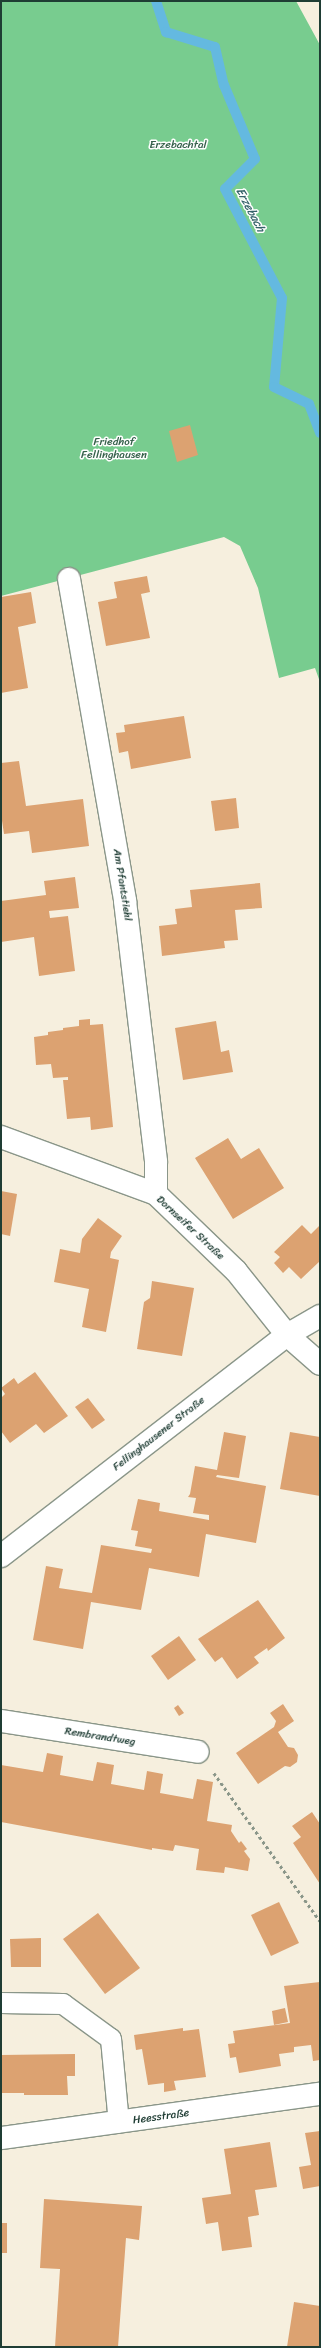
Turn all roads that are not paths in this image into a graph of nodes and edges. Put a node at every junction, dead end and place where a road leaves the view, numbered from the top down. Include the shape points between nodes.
1 (69, 579) dead end
2 (1, 1137) edge
3 (156, 1194) junction
4 (320, 1316) edge
5 (287, 1335) junction
6 (320, 1364) edge
7 (1, 1556) edge
8 (1, 1721) edge
9 (198, 1752) road end
10 (1, 2003) edge
11 (320, 2094) edge
12 (119, 2123) junction
13 (1, 2138) edge

1 - 3 street, Am Pfantstiehl via 125,900 156,1162
2 - 3 street, Dornseifer Straße
3 - 5 street, Dornseifer Straße via 236,1271
4 - 5 street, Fellinghausener Straße
5 - 6 street, Dornseifer Straße
5 - 7 street, Fellinghausener Straße
8 - 9 street, Rembrandtweg
10 - 12 lane via 63,2004 111,2040
11 - 12 street, Heesstraße
12 - 13 street, Heesstraße

